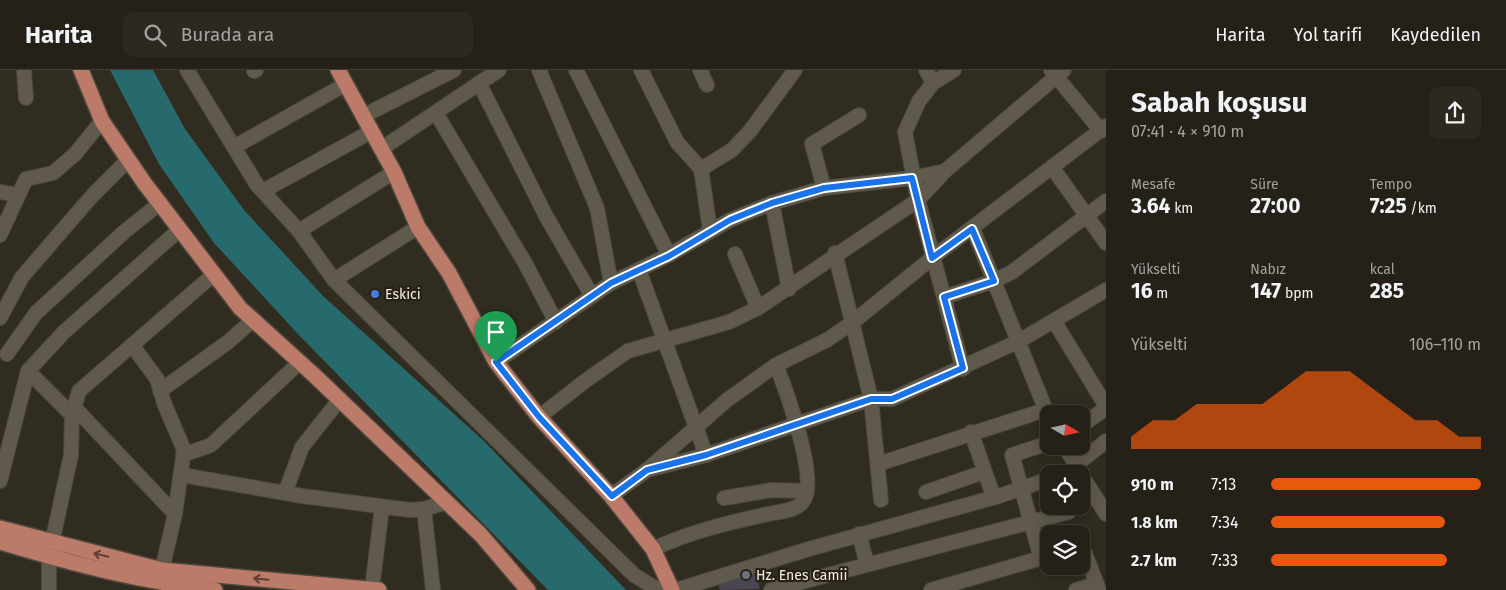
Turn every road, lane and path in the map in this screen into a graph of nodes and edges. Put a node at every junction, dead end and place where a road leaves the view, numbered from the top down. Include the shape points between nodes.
1 (24, 70) edge
2 (80, 70) edge
3 (186, 70) edge
4 (454, 70) edge
5 (499, 70) edge
6 (539, 70) edge
7 (641, 70) edge
8 (700, 70) edge
9 (795, 70) edge
10 (926, 70) edge
11 (954, 70) edge
12 (580, 71) edge
13 (1057, 72) edge
14 (342, 74) edge
15 (480, 78) edge
16 (933, 83) junction
17 (707, 85) dead end
18 (26, 98) dead end
19 (436, 113) junction
20 (859, 115) dead end
21 (363, 116) junction
22 (102, 121) junction
23 (1103, 129) edge
24 (372, 131) junction
25 (234, 147) junction
26 (381, 149) junction
27 (128, 160) junction
28 (1052, 167) junction
29 (701, 169) junction
30 (394, 172) junction
31 (945, 172) junction
32 (912, 178) junction
33 (824, 188) junction
34 (263, 191) junction
35 (0, 192) edge
36 (18, 195) junction
37 (918, 200) junction
38 (1106, 201) edge
39 (772, 203) junction
40 (159, 204) junction
41 (1089, 216) junction
42 (418, 227) junction
43 (972, 229) junction
44 (179, 230) junction
45 (710, 230) junction
46 (299, 232) junction
47 (0, 234) edge
48 (1106, 243) edge
49 (735, 254) dead end
50 (835, 254) junction
51 (669, 256) junction
52 (932, 258) junction
53 (639, 270) junction
54 (213, 275) junction
55 (334, 280) junction
56 (994, 281) junction
57 (611, 283) junction
58 (789, 289) junction
59 (1106, 290) edge
60 (592, 296) junction
61 (944, 297) junction
62 (758, 308) junction
63 (1, 315) edge
64 (253, 320) junction
65 (1054, 321) junction
66 (556, 322) junction
67 (854, 322) junction
68 (663, 341) junction
69 (1019, 341) junction
70 (132, 345) junction
71 (7, 354) dead end
72 (300, 362) junction
73 (496, 362) junction
74 (776, 365) junction
75 (963, 368) junction
76 (28, 371) junction
77 (160, 391) junction
78 (340, 399) junction
79 (871, 399) junction
80 (1044, 405) edge
81 (1106, 407) edge
82 (73, 411) junction
83 (1040, 416) edge
84 (539, 417) junction
85 (1090, 419) edge
86 (798, 424) junction
87 (696, 429) junction
88 (970, 432) junction
89 (1106, 441) edge
90 (1040, 446) edge
91 (183, 455) junction
92 (706, 455) junction
93 (878, 464) junction
94 (1085, 465) edge
95 (647, 470) junction
96 (984, 472) junction
97 (182, 475) junction
98 (0, 481) edge
99 (1040, 483) edge
100 (1022, 488) junction
101 (1090, 488) edge
102 (807, 490) junction
103 (926, 492) dead end
104 (285, 493) junction
105 (612, 496) junction
106 (724, 498) dead end
107 (994, 498) junction
108 (881, 500) dead end
109 (446, 502) junction
110 (382, 507) junction
111 (424, 509) junction
112 (175, 514) junction
113 (1106, 514) edge
114 (1058, 515) edge
115 (1029, 523) junction
116 (0, 528) edge
117 (859, 534) junction
118 (0, 542) edge
119 (1040, 546) edge
120 (653, 549) junction
121 (51, 550) junction
122 (1040, 558) edge
123 (867, 564) junction
124 (1090, 566) edge
125 (161, 581) edge
126 (1098, 587) edge
127 (372, 589) edge
128 (49, 590) edge
129 (215, 590) edge
130 (379, 590) edge
131 (433, 590) edge
132 (528, 590) edge
133 (667, 590) edge
134 (672, 590) edge
135 (676, 590) edge
136 (771, 590) edge
137 (931, 590) edge
138 (1076, 590) edge

1 - 18 street
2 - 22 main road
3 - 25 street
4 - 21 street
5 - 15 street
6 - 57 street via 598,208
7 - 29 street via 677,142
8 - 17 street
9 - 29 street via 732,150
10 - 16 street
11 - 16 street
12 - 51 street
13 - 23 street
13 - 31 street
14 - 21 main road
14 - 25 street
15 - 19 street
15 - 60 street via 546,216
16 - 32 street via 914,110 905,132
19 - 26 street
19 - 66 street via 525,262
20 - 33 street via 812,144
21 - 24 main road
22 - 27 main road
22 - 36 street via 62,166 54,173 26,179
23 - 28 street
24 - 26 main road
24 - 34 street
25 - 34 street
26 - 30 main road
27 - 40 main road
27 - 63 street via 28,270
28 - 41 street
28 - 43 street
29 - 45 street
30 - 42 main road
30 - 46 street
31 - 32 street
31 - 37 street
32 - 33 street
32 - 37 street
33 - 39 street
34 - 46 street
35 - 36 street
36 - 47 street
37 - 50 street
37 - 52 street
38 - 41 street
39 - 45 street
39 - 58 street
40 - 44 main road
40 - 71 street via 36,313
41 - 48 street
41 - 56 street via 1012,272
42 - 55 street
42 - 73 main road via 449,273
43 - 52 street
43 - 56 street
44 - 54 main road
44 - 76 street via 64,332
45 - 51 street
46 - 55 street
49 - 62 street
50 - 58 street
50 - 67 street
51 - 53 street
52 - 61 street
52 - 67 street
53 - 57 street
53 - 68 street
54 - 64 main road
54 - 70 street
55 - 133 street via 634,575 655,588
56 - 61 street
56 - 69 street
57 - 60 street
58 - 62 street
59 - 65 street
60 - 66 street
61 - 75 street
62 - 68 street via 729,322
64 - 72 main road
64 - 77 street
65 - 69 street
65 - 81 street
66 - 73 street
67 - 74 street via 827,340
67 - 79 street
68 - 84 street via 628,351 584,380
68 - 87 street
69 - 75 street
69 - 80 street
70 - 77 street via 157,379
70 - 82 street via 79,392
72 - 78 main road
72 - 91 street via 211,445
73 - 84 main road
74 - 86 street
74 - 87 street via 727,400
75 - 79 street via 892,399
76 - 82 street
76 - 98 street
77 - 91 street via 184,450
78 - 104 street via 302,448
78 - 109 main road
79 - 86 street
79 - 93 street
81 - 85 street
82 - 112 street
82 - 121 street via 71,455
83 - 88 street
84 - 105 main road
86 - 92 street
86 - 102 street
87 - 92 street
87 - 95 street
88 - 93 street
88 - 96 street
89 - 94 street
90 - 100 street via 1012,455
91 - 97 street
92 - 95 street
93 - 108 street
95 - 105 street
96 - 103 street
96 - 107 street
97 - 104 street
97 - 112 street
99 - 100 street
100 - 107 street
100 - 115 street
101 - 113 street
102 - 106 street via 772,490
102 - 120 street via 804,500 790,510 722,524
104 - 110 street
105 - 120 main road
107 - 117 street
109 - 111 street
109 - 132 main road via 481,535
110 - 111 street
110 - 127 street
111 - 131 street
112 - 125 street
114 - 115 street
115 - 119 street
115 - 123 street
116 - 121 main road
117 - 123 street
117 - 135 street
118 - 121 main road
120 - 134 main road
121 - 125 main road
121 - 128 street
122 - 137 street
123 - 136 street
124 - 126 street
127 -> 125 main road
125 - 129 main road
126 - 138 street
127 - 130 main road

